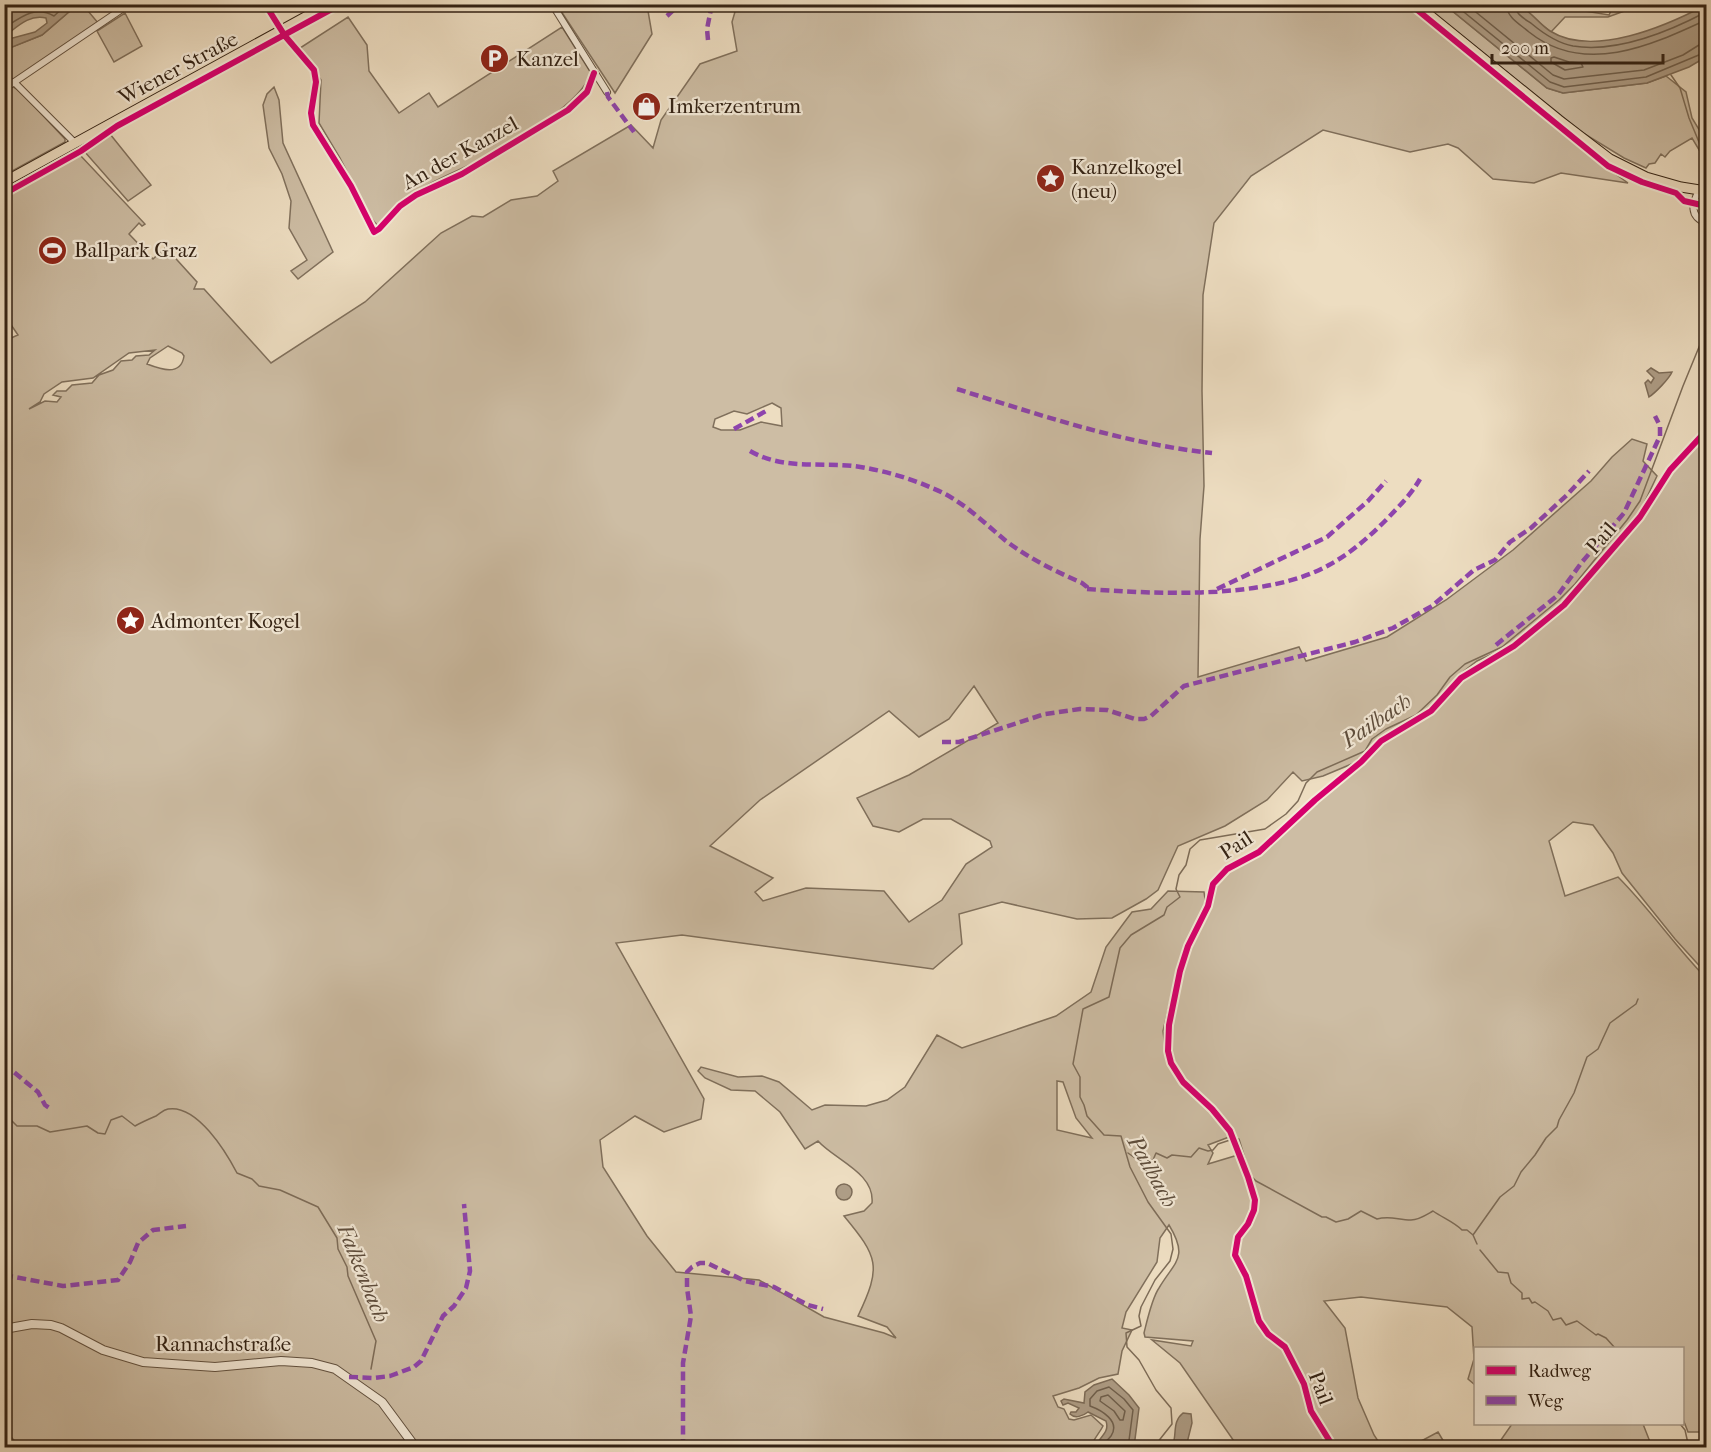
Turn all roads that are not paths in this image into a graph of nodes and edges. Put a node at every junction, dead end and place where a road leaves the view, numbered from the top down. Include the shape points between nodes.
1 (131, 4) edge
2 (265, 4) edge
3 (329, 4) edge
4 (552, 4) edge
5 (1416, 4) edge
6 (123, 7) edge
7 (282, 31) junction
8 (594, 73) junction
9 (14, 82) junction
10 (4, 89) edge
11 (607, 92) dead end
12 (75, 143) junction
13 (4, 182) edge
14 (1703, 190) edge
15 (1707, 223) edge
16 (1707, 431) edge
17 (4, 1329) edge
18 (416, 1448) edge
19 (1334, 1448) edge

1 - 6 street
2 - 7 street, An der Kanzel
3 - 7 main road, Wiener Straße
4 - 8 street
5 - 14 main road via 1610,159 1646,177
6 - 9 street
7 - 8 street, An der Kanzel via 314,70 313,125 374,232 416,195 476,166 568,110 587,92
7 - 12 main road, Wiener Straße
8 - 11 street
9 - 10 street
9 - 12 street
12 - 13 main road, Wiener Straße
14 - 15 street via 1692,202 1692,211
16 - 19 street, Pail via 1670,470 1640,517 1564,605 1514,646 1461,678 1431,711 1381,741 1259,852 1218,876 1188,946 1169,1025 1171,1063 1183,1082 1221,1118 1235,1142 1255,1200 1248,1224 1238,1237 1235,1255 1246,1276 1259,1321 1285,1347 1304,1384 1311,1411
17 - 18 street, Rannachstraße via 51,1325 103,1350 143,1362 215,1367 281,1361 335,1369 382,1402

